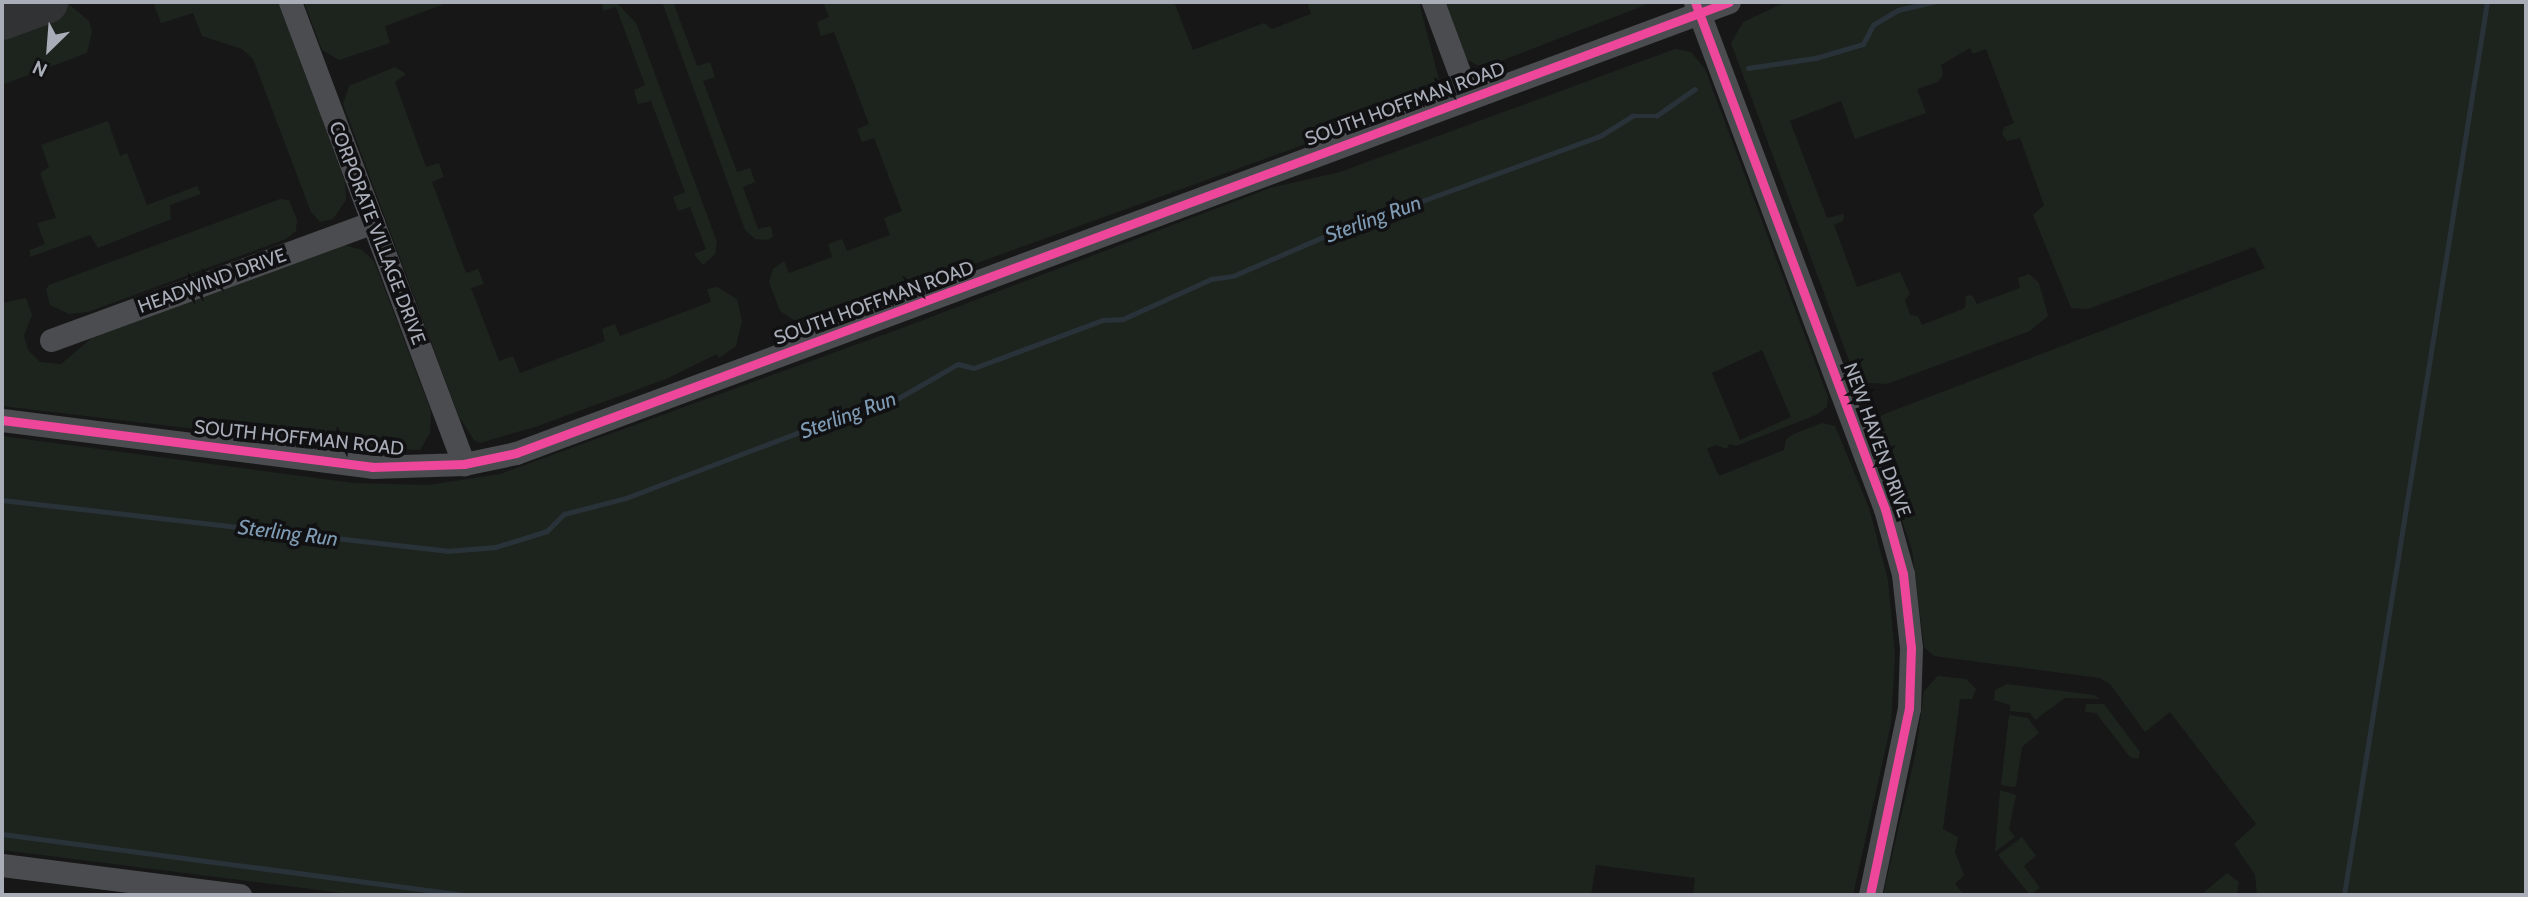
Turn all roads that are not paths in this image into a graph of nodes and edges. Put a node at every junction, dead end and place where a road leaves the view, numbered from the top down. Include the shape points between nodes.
1 (290, 2) edge
2 (1433, 2) edge
3 (1729, 2) edge
4 (1697, 8) edge
5 (1469, 99) junction
6 (373, 222) junction
7 (51, 340) dead end
8 (2, 420) edge
9 (464, 464) junction
10 (2, 865) edge
11 (240, 895) edge
12 (1870, 895) edge

1 - 6 street, CORPORATE VILLAGE DRIVE
2 - 5 street
3 - 4 street, SOUTH HOFFMAN ROAD
4 - 5 street, SOUTH HOFFMAN ROAD
4 - 12 street, NEW HAVEN DRIVE via 1885,509 1903,574 1911,648 1909,708
5 - 9 street, SOUTH HOFFMAN ROAD via 542,443
6 - 7 street, HEADWIND DRIVE
6 - 9 street, CORPORATE VILLAGE DRIVE
8 - 9 street, SOUTH HOFFMAN ROAD via 372,467
10 - 11 street

